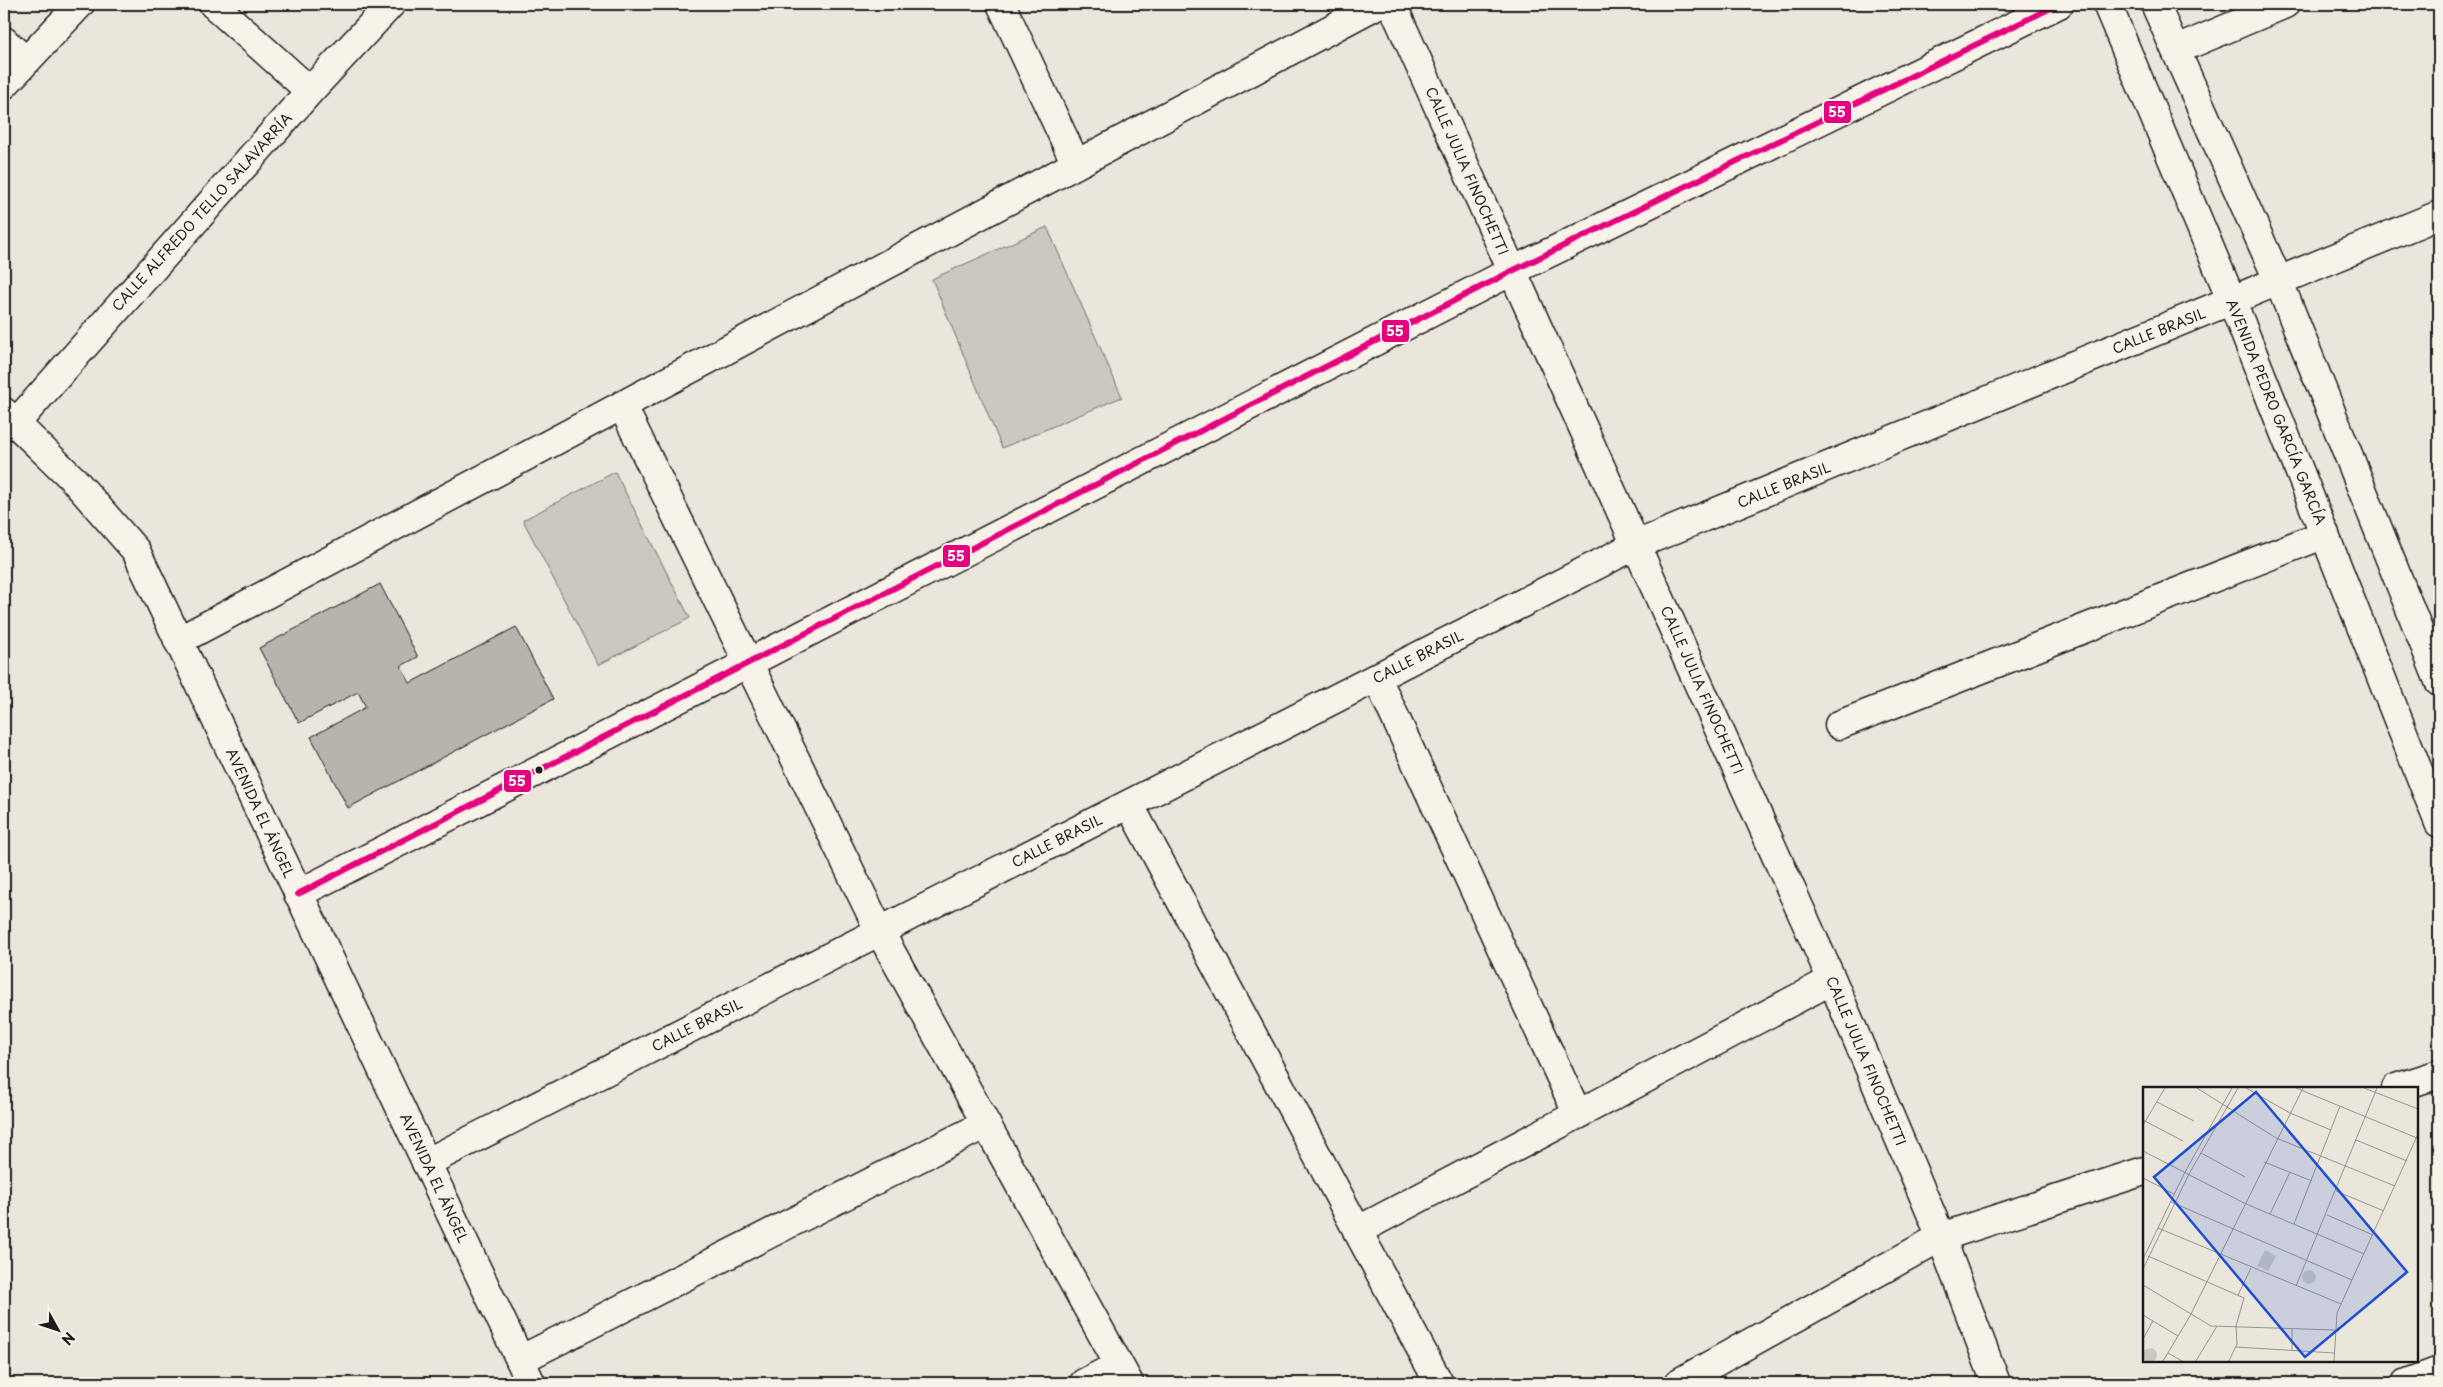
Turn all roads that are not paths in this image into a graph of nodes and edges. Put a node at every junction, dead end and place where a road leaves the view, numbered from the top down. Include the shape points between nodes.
1 (80, 4) edge
2 (213, 4) edge
3 (390, 4) edge
4 (1001, 4) edge
5 (1378, 4) edge
6 (1392, 4) edge
7 (2059, 4) edge
8 (2107, 4) edge
9 (2155, 4) edge
10 (2285, 4) edge
11 (4, 41) edge
12 (2176, 50) junction
13 (26, 61) junction
14 (4, 85) edge
15 (310, 91) junction
16 (1076, 164) junction
17 (2439, 215) edge
18 (1512, 271) junction
19 (2279, 282) junction
20 (2232, 302) junction
21 (622, 405) junction
22 (10, 417) edge
23 (2324, 534) junction
24 (1636, 545) junction
25 (178, 641) junction
26 (748, 662) junction
27 (1377, 678) junction
28 (2439, 681) edge
29 (1839, 725) dead end
30 (1129, 804) junction
31 (2439, 823) edge
32 (298, 894) junction
33 (880, 932) junction
34 (1832, 980) junction
35 (2439, 1074) edge
36 (2399, 1087) edge
37 (1578, 1115) junction
38 (986, 1124) junction
39 (426, 1164) junction
40 (2143, 1171) edge
41 (1357, 1231) junction
42 (1941, 1237) junction
43 (2439, 1371) edge
44 (526, 1372) edge
45 (1124, 1374) edge
46 (1084, 1383) edge
47 (1439, 1383) edge
48 (1678, 1383) edge
49 (1996, 1383) edge
50 (2406, 1383) edge

1 - 13 street
2 - 15 street
3 - 15 street, CALLE ALFREDO TELLO SALAVARRÍA
4 - 16 street
5 - 16 street
6 - 18 street, CALLE JULIA FINOCHETTI
7 - 18 street
8 - 20 street, AVENIDA PEDRO GARCÍA GARCÍA
9 - 12 street
10 - 12 street
11 - 13 street
12 - 19 street
13 - 14 street
15 - 22 street, CALLE ALFREDO TELLO SALAVARRÍA
16 - 21 street
17 - 19 street, CALLE BRASIL
18 - 24 street, CALLE JULIA FINOCHETTI
18 - 26 street
19 - 20 street, CALLE BRASIL
19 - 28 street
20 - 23 street, AVENIDA PEDRO GARCÍA GARCÍA
20 - 24 street, CALLE BRASIL
21 - 25 street
21 - 26 street
22 - 25 street, AVENIDA EL ÁNGEL via 74,480 136,551
23 - 29 street
23 - 31 street, AVENIDA PEDRO GARCÍA GARCÍA
24 - 27 street, CALLE BRASIL
24 - 34 street, CALLE JULIA FINOCHETTI
25 - 32 street, AVENIDA EL ÁNGEL
26 - 32 street
26 - 33 street
27 - 30 street, CALLE BRASIL
27 - 37 street
30 - 33 street, CALLE BRASIL
30 - 41 street
32 - 39 street, AVENIDA EL ÁNGEL
33 - 38 street
33 - 39 street, CALLE BRASIL
34 - 37 street
34 - 42 street, CALLE JULIA FINOCHETTI
35 - 36 street
37 - 41 street
38 - 44 street
38 - 45 street
39 - 44 street, AVENIDA EL ÁNGEL
40 - 42 street
41 - 47 street
42 - 48 street
42 - 49 street, CALLE JULIA FINOCHETTI
43 - 50 street
45 - 46 street

